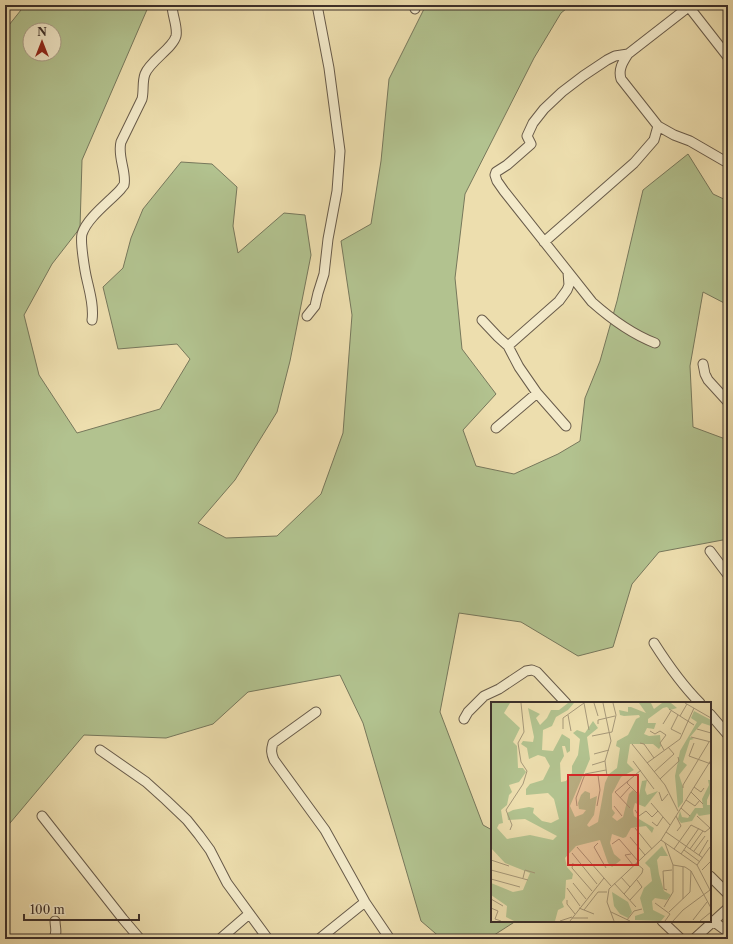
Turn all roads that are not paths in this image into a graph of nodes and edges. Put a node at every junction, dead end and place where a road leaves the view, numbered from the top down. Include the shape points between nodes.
1 (172, 5) edge
2 (317, 5) edge
3 (690, 6) edge
4 (628, 54) junction
5 (728, 57) edge
6 (658, 126) junction
7 (728, 164) edge
8 (544, 242) junction
9 (568, 272) junction
10 (307, 316) dead end
11 (92, 320) dead end
12 (482, 320) dead end
13 (656, 342) dead end
14 (508, 346) junction
15 (704, 364) dead end
16 (537, 394) junction
17 (728, 402) edge
18 (566, 426) dead end
19 (496, 428) dead end
20 (710, 552) dead end
21 (728, 575) edge
22 (654, 643) dead end
23 (565, 702) edge
24 (699, 702) edge
25 (316, 712) dead end
26 (711, 715) edge
27 (464, 719) dead end
28 (728, 735) edge
29 (100, 750) dead end
30 (42, 816) dead end
31 (711, 877) edge
32 (728, 894) edge
33 (365, 902) junction
34 (728, 908) edge
35 (249, 914) junction
36 (54, 921) dead end
37 (663, 922) edge
38 (713, 922) junction
39 (728, 932) edge
40 (53, 939) edge
41 (140, 939) edge
42 (220, 939) edge
43 (268, 939) edge
44 (319, 939) edge
45 (390, 939) edge
46 (680, 939) edge
47 (694, 939) edge

1 - 11 street via 176,37 148,68 142,99 121,142 124,185 92,218 82,236
2 - 10 street via 329,68 340,151 337,191 324,274 315,306
3 - 4 street
3 - 5 street
4 - 6 street via 620,69 621,80
4 - 8 street via 607,60 562,92 532,123 527,136 531,144 494,176
6 - 7 street via 701,146
6 - 8 street via 654,140 634,163
8 - 9 street
9 - 13 street via 592,302 609,317
9 - 14 street via 567,290 559,301
12 - 14 street
14 - 16 street
15 - 17 street via 708,380
16 - 18 street
16 - 19 street
20 - 21 street
22 - 24 street via 686,689
23 - 27 street via 536,672 526,671 484,696
25 - 33 street via 273,743 271,753 325,830
26 - 28 street
29 - 35 street via 146,782 187,820 210,850 227,883
30 - 41 street
31 - 32 street
33 - 44 street
33 - 45 street
34 - 38 street
35 - 42 street
35 - 43 street
36 - 40 street via 56,933
37 - 46 street
38 - 39 street
38 - 47 street

